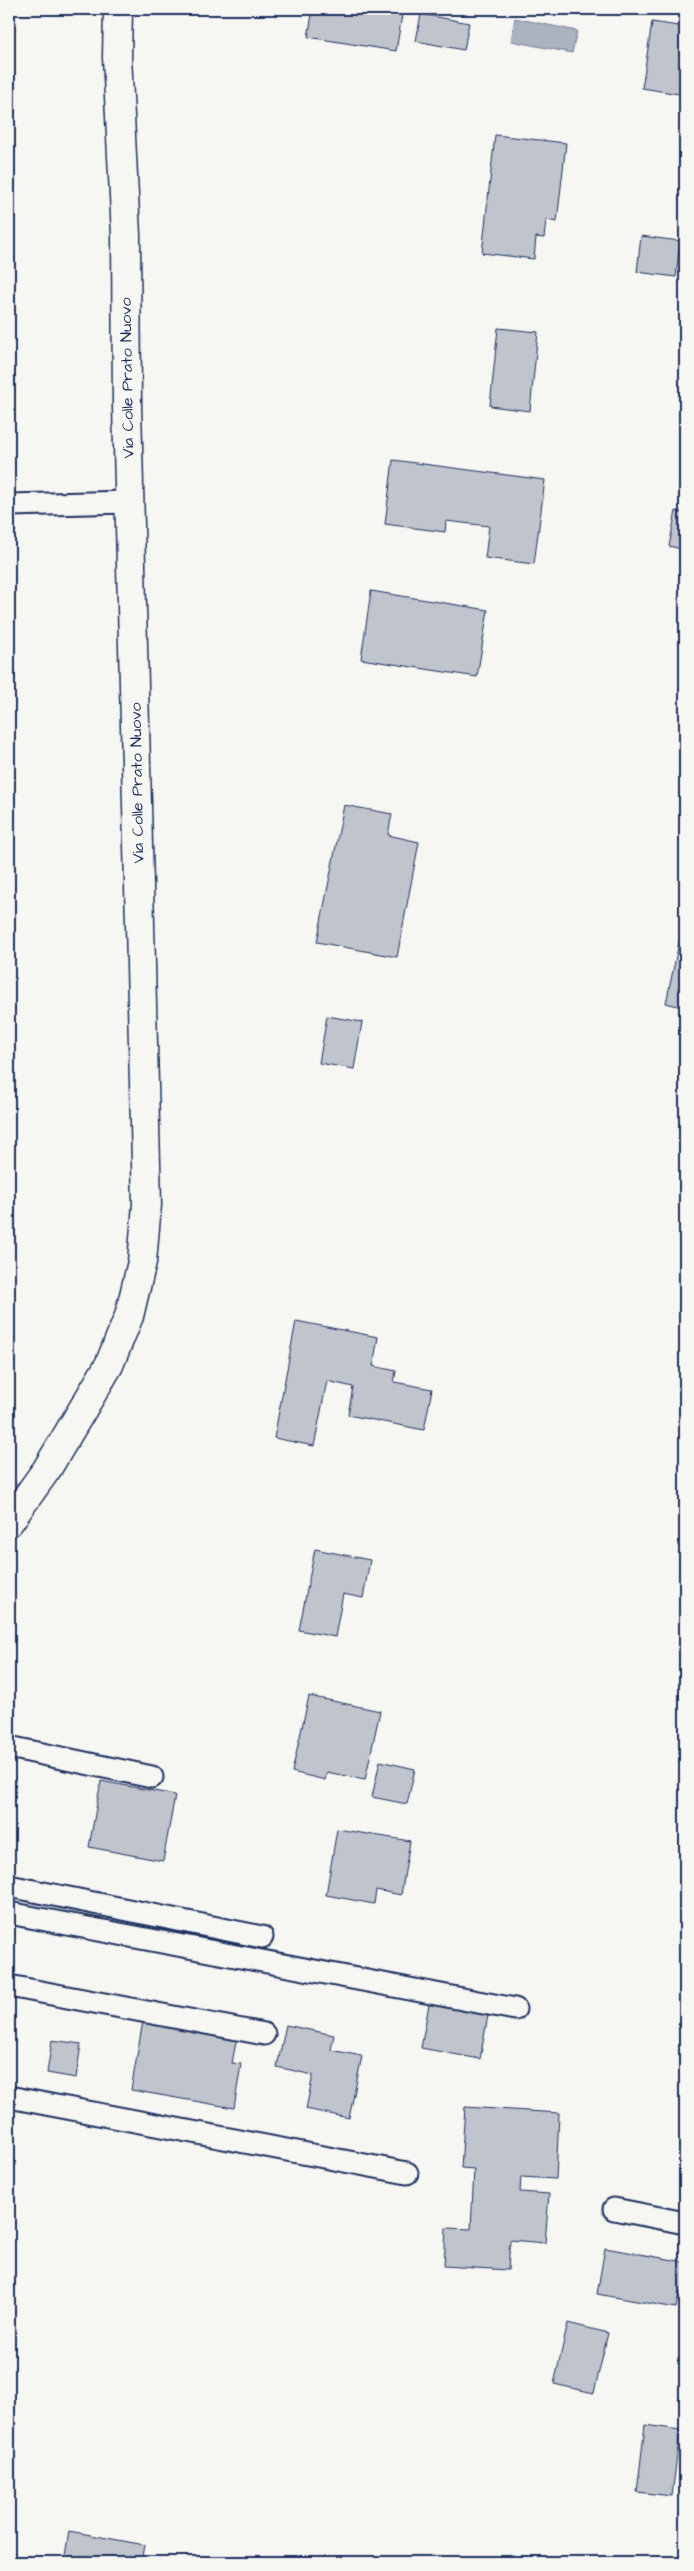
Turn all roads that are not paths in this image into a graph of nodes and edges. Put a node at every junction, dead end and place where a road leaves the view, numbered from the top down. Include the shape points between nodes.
1 (118, 9) edge
2 (130, 502) junction
3 (9, 505) edge
4 (9, 1521) edge
5 (9, 1747) edge
6 (152, 1777) dead end
7 (9, 1886) edge
8 (9, 1913) edge
9 (262, 1937) dead end
10 (9, 1986) edge
11 (515, 2009) dead end
12 (264, 2034) dead end
13 (9, 2097) edge
14 (408, 2173) dead end
15 (614, 2209) dead end
16 (685, 2222) edge

1 - 2 street, Via Colle Prato Nuovo
2 - 3 lane
2 - 4 street, Via Colle Prato Nuovo via 147,1194 142,1262 129,1316 109,1365 47,1469
5 - 6 lane
7 - 9 lane
8 - 11 lane
10 - 12 lane
13 - 14 lane
15 - 16 lane

